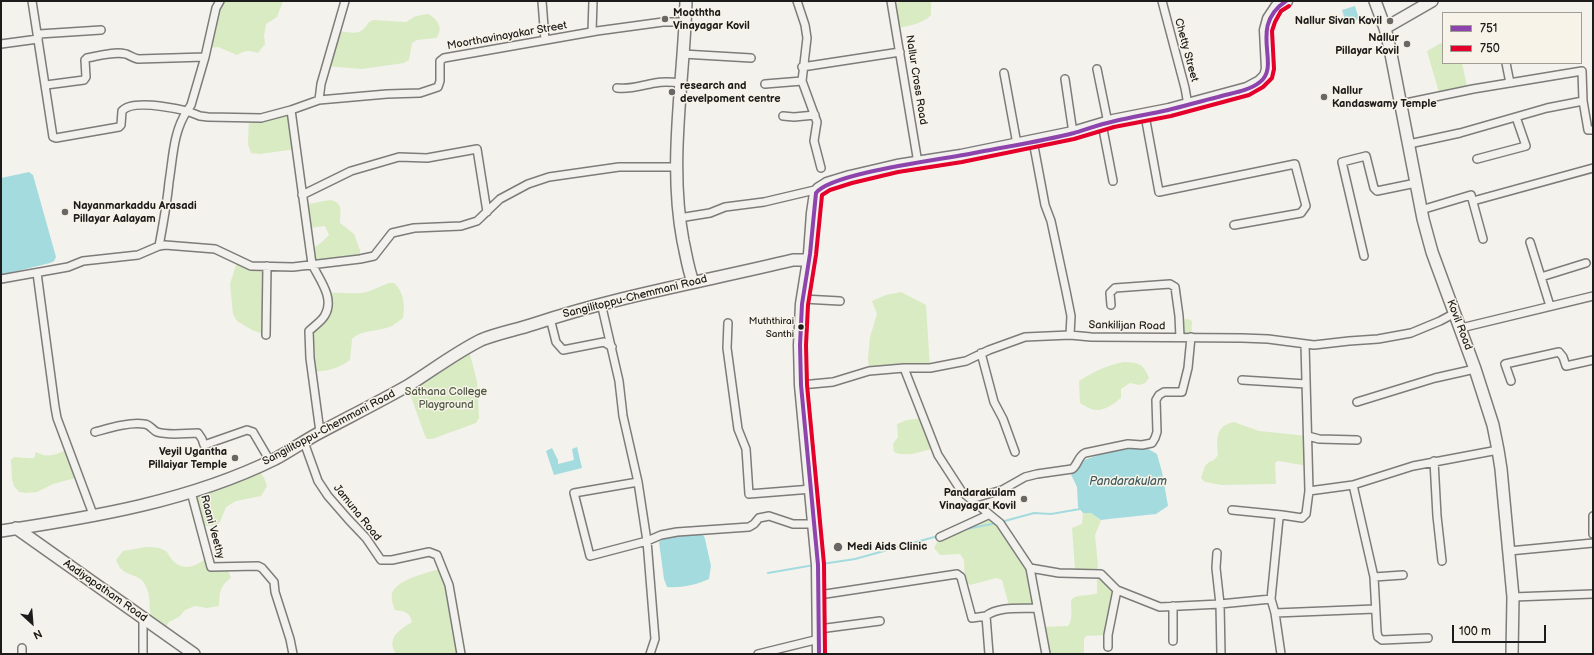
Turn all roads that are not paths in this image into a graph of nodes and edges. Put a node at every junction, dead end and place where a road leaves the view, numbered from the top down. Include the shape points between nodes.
1 (32, 1) edge
2 (220, 1) edge
3 (345, 1) edge
4 (542, 1) edge
5 (593, 1) edge
6 (686, 1) edge
7 (797, 1) edge
8 (891, 1) edge
9 (1162, 1) edge
10 (1286, 1) edge
11 (1375, 1) edge
12 (1432, 1) edge
13 (686, 22) junction
14 (1385, 28) junction
15 (101, 30) dead end
16 (592, 32) junction
17 (38, 39) junction
18 (545, 40) junction
19 (1, 44) edge
20 (900, 52) junction
21 (683, 54) junction
22 (205, 57) junction
23 (751, 58) dead end
24 (1506, 64) edge
25 (802, 67) junction
26 (1097, 69) dead end
27 (1004, 73) dead end
28 (1065, 79) dead end
29 (802, 81) junction
30 (681, 82) junction
31 (1510, 83) junction
32 (46, 84) junction
33 (765, 84) dead end
34 (617, 88) dead end
35 (319, 100) junction
36 (1583, 101) junction
37 (1188, 104) junction
38 (1401, 104) junction
39 (291, 110) junction
40 (188, 111) junction
41 (815, 115) junction
42 (1143, 115) junction
43 (783, 116) dead end
44 (1516, 117) junction
45 (1105, 124) junction
46 (1593, 130) edge
47 (1073, 133) junction
48 (1033, 141) junction
49 (1017, 144) junction
50 (1409, 144) junction
51 (1477, 159) dead end
52 (918, 163) junction
53 (676, 167) junction
54 (821, 168) dead end
55 (1593, 168) edge
56 (1113, 181) dead end
57 (1416, 183) junction
58 (819, 189) junction
59 (302, 195) junction
60 (1473, 201) junction
61 (1421, 210) junction
62 (487, 212) junction
63 (679, 218) junction
64 (1234, 224) dead end
65 (1483, 239) dead end
66 (1530, 242) dead end
67 (159, 246) junction
68 (1364, 256) dead end
69 (810, 260) junction
70 (1586, 263) dead end
71 (312, 264) junction
72 (267, 266) junction
73 (37, 273) junction
74 (1541, 277) junction
75 (1, 279) edge
76 (694, 282) junction
77 (1593, 296) edge
78 (803, 299) junction
79 (840, 301) dead end
80 (601, 303) junction
81 (1111, 305) dead end
82 (1550, 306) junction
83 (1455, 313) junction
84 (550, 318) junction
85 (728, 323) dead end
86 (1461, 328) junction
87 (266, 335) dead end
88 (1070, 335) junction
89 (1180, 337) junction
90 (1191, 337) junction
91 (1305, 344) junction
92 (612, 346) junction
93 (982, 353) junction
94 (1593, 360) edge
95 (904, 368) junction
96 (1475, 369) junction
97 (1242, 380) dead end
98 (1511, 381) dead end
99 (1306, 384) junction
100 (801, 385) junction
101 (1357, 402) dead end
102 (95, 432) dead end
103 (320, 432) junction
104 (1308, 436) junction
105 (1357, 440) dead end
106 (304, 442) junction
107 (1498, 450) junction
108 (1015, 452) dead end
109 (270, 461) junction
110 (1434, 461) junction
111 (638, 482) junction
112 (1353, 485) junction
113 (812, 489) junction
114 (1309, 491) junction
115 (191, 492) junction
116 (971, 499) junction
117 (1232, 510) dead end
118 (988, 515) junction
119 (1282, 515) junction
120 (1593, 516) edge
121 (94, 517) junction
122 (815, 524) junction
123 (16, 528) junction
124 (1, 531) edge
125 (1593, 534) edge
126 (940, 537) dead end
127 (647, 541) junction
128 (1593, 543) edge
129 (1509, 551) junction
130 (1217, 554) dead end
131 (1442, 561) dead end
132 (1030, 568) junction
133 (1403, 575) dead end
134 (1374, 577) junction
135 (1117, 590) junction
136 (1593, 594) edge
137 (819, 595) junction
138 (1513, 597) junction
139 (1271, 599) junction
140 (1220, 604) junction
141 (1173, 606) junction
142 (1037, 608) junction
143 (1376, 609) junction
144 (1276, 613) junction
145 (986, 616) junction
146 (143, 617) junction
147 (880, 621) dead end
148 (819, 634) junction
149 (1428, 638) dead end
150 (1173, 641) dead end
151 (1108, 647) dead end
152 (143, 654) edge
153 (194, 654) edge
154 (293, 654) edge
155 (461, 654) edge
156 (650, 654) edge
157 (758, 654) edge
158 (819, 654) edge
159 (989, 654) edge
160 (1046, 654) edge
161 (1221, 654) edge
162 (1281, 654) edge
163 (1512, 654) edge

1 - 17 street
2 - 22 street via 216,8
3 - 35 street via 320,84
4 - 18 street
5 - 16 street
6 - 13 street
7 - 25 street via 807,38
8 - 20 street, Nallur Cross Road
9 - 37 street, Chetty Street
10 - 37 main road via 1277,7 1269,19 1266,30 1266,76 1247,89
11 - 14 street, Kovil Road
12 - 14 street
13 - 16 street, Moorthavinayakar Street via 663,22
13 - 21 street
14 - 38 street, Kovil Road
15 - 17 street via 39,34
16 - 18 street, Moorthavinayakar Street
17 - 19 street
17 - 32 street
18 - 35 street, Moorthavinayakar Street via 444,58 440,61 438,87 420,92
20 - 25 street
20 - 52 street, Nallur Cross Road
21 - 23 street
21 - 30 street
22 - 32 street via 138,59 116,53 87,58 84,80
22 - 40 street
24 - 31 street
25 - 29 street
26 - 45 street
27 - 49 street
28 - 47 street
29 - 33 street
29 - 41 street
30 - 34 street via 656,82 638,88
30 - 53 street
31 - 36 street via 1582,71
31 - 38 street
32 - 40 street, Moorthavinayakar Street via 53,137 56,138 119,127 122,111 127,107 158,105
35 - 39 street, Moorthavinayakar Street
36 - 44 street
36 - 46 street via 1587,129
37 - 42 main road
38 - 50 street, Kovil Road
39 - 40 street, Moorthavinayakar Street via 260,118 244,119 200,116
39 - 59 street
40 - 67 street via 175,140
41 - 43 street via 794,118
41 - 54 street via 817,122 814,141
42 - 45 main road
42 - 64 street via 1159,192 1295,164 1305,210 1301,213
44 - 50 street
44 - 51 street via 1526,146
45 - 47 main road
45 - 56 street
47 - 48 main road
48 - 49 main road
48 - 88 street via 1071,316
49 - 52 main road
50 - 57 street, Kovil Road
52 - 58 main road via 850,177
53 - 62 street via 619,167 549,178 528,184 500,199
53 - 63 street
55 - 60 street
57 - 61 street, Kovil Road
57 - 68 street via 1377,191 1366,156 1342,162
58 - 63 street
58 - 69 main road via 813,213
59 - 62 street via 352,171 399,157 427,158 477,149
59 - 71 street
60 - 61 street via 1471,195
60 - 65 street
61 - 83 street, Kovil Road via 1432,252
62 - 71 street via 477,220 461,226 414,228 392,233 374,256
63 - 76 street
66 - 74 street
67 - 72 street via 215,249 251,266
67 - 73 street via 138,255 83,261 68,267
69 - 76 street, Sangilitoppu-Chemmani Road via 793,260
69 - 78 main road
70 - 74 street
71 - 72 street via 293,267
71 - 103 street via 325,286 328,301 325,315 309,331
72 - 87 street
73 - 75 street
73 - 121 street via 55,407
74 - 82 street
76 - 80 street, Sangilitoppu-Chemmani Road
77 - 82 street
78 - 79 street
78 - 100 main road
80 - 84 street, Sangilitoppu-Chemmani Road
80 - 92 street
81 - 89 street via 1110,293 1115,288 1170,284 1175,288
82 - 86 street
83 - 86 street, Kovil Road
83 - 91 street, Sankilijan Road via 1411,333 1378,339
84 - 92 street via 556,342 563,350 590,343 604,342
84 - 103 street, Sangilitoppu-Chemmani Road via 482,340 408,385
85 - 113 street via 727,348 738,429 746,449 749,494
86 - 96 street, Kovil Road
88 - 89 street, Sankilijan Road
88 - 93 street, Sankilijan Road via 1025,337
89 - 90 street, Sankilijan Road
90 - 91 street, Sankilijan Road via 1268,339
90 - 116 street via 1188,368 1182,392 1164,392 1156,400 1157,432 1152,443 1142,446 1128,444 1085,453 1072,469 1025,477 1002,490
91 - 99 street
92 - 111 street via 623,416
93 - 95 street, Sankilijan Road via 966,361 930,368
93 - 108 street via 994,402 1004,419
94 - 98 street via 1566,366 1559,352 1505,364
95 - 100 street, Sankilijan Road via 869,371 833,382
95 - 116 street via 938,455 962,492
96 - 101 street via 1435,378
96 - 107 street, Kovil Road
97 - 99 street
99 - 104 street
100 - 113 main road
102 - 109 street via 148,424 157,432 198,433 204,445 247,430 253,432
103 - 106 street, Sangilitoppu-Chemmani Road
104 - 105 street via 1319,439
104 - 114 street
106 - 109 street, Sangilitoppu-Chemmani Road
106 - 155 street, Jamuna Road via 318,481 381,560 429,552 436,555 449,585
107 - 110 street
107 - 129 street, Kovil Road
109 - 115 street, Sangilitoppu-Chemmani Road
110 - 112 street
110 - 131 street
111 - 127 street
111 - 127 street via 574,493 590,556
112 - 114 street
112 - 134 street
113 - 122 main road
114 - 119 street via 1306,514 1302,518
115 - 121 street, Sangilitoppu-Chemmani Road
115 - 154 street, Raani Veethy via 211,567 262,568 274,582
116 - 118 street
117 - 119 street
118 - 126 street
118 - 132 street via 1000,524
119 - 139 street via 1279,518
120 - 125 street
121 - 123 street, Sangilitoppu-Chemmani Road
122 - 127 street via 793,524 769,516 759,518 749,526 677,532
122 - 137 main road
123 - 124 street, Sangilitoppu-Chemmani Road
123 - 146 street, Aadiyapatham Road
127 - 156 street via 655,639
128 - 129 street
129 - 138 street, Kovil Road
130 - 140 street
132 - 135 street via 1058,573 1101,574
132 - 142 street
133 - 134 street
134 - 143 street
135 - 141 street via 1160,607
135 - 151 street
136 - 138 street
137 - 145 street via 957,574 972,618
137 - 148 main road
138 - 163 street, Kovil Road
139 - 140 street
139 - 144 street
140 - 141 street
140 - 161 street
141 - 150 street
142 - 145 street via 998,611
142 - 160 street
143 - 144 street
143 - 149 street via 1377,632 1382,640
144 - 162 street
145 - 159 street
146 - 152 street
146 - 153 street, Aadiyapatham Road
147 - 148 street
148 - 157 street
148 - 158 main road

